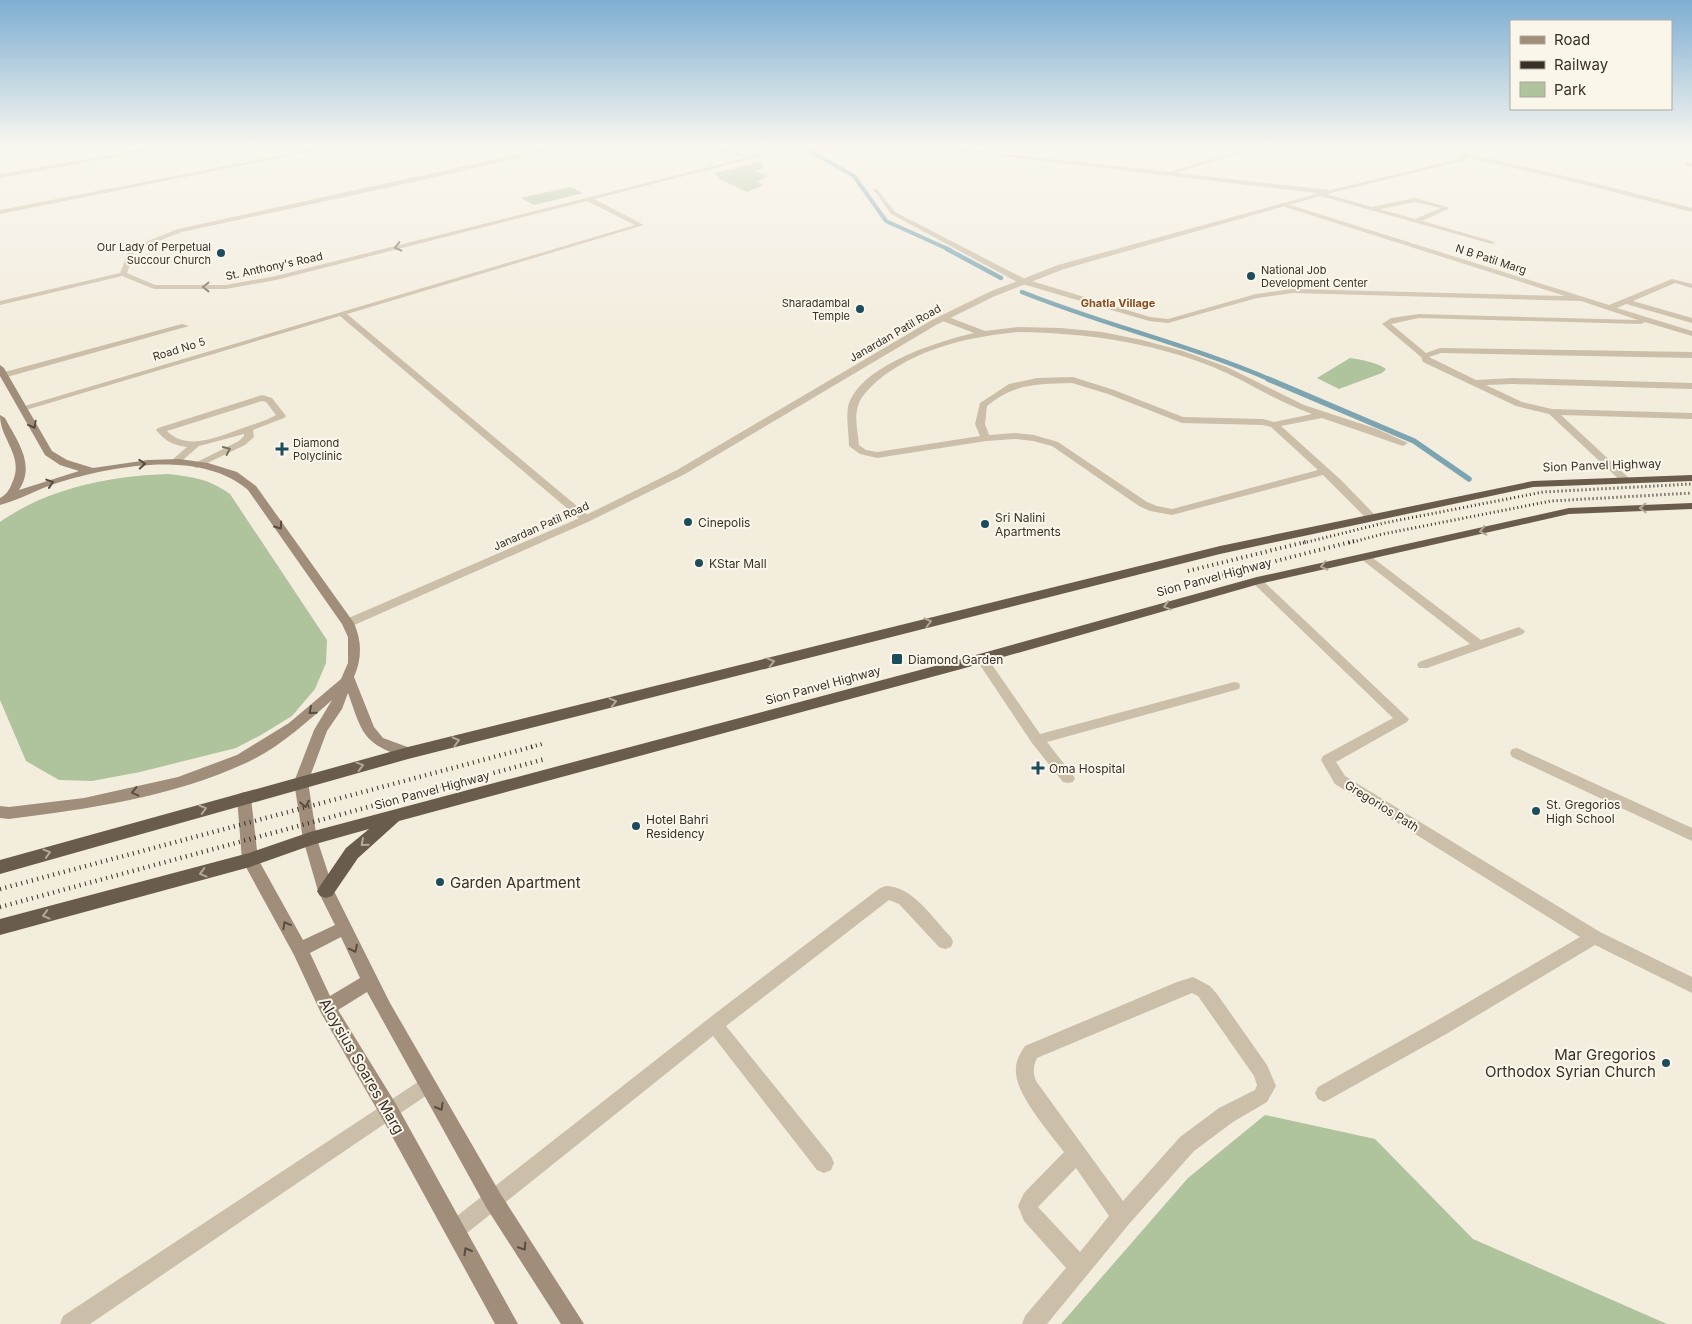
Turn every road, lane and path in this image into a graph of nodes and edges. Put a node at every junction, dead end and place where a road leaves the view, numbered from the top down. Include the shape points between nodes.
1 (21, 208) edge
2 (283, 208) edge
3 (553, 208) edge
4 (606, 208) edge
5 (889, 208) edge
6 (1274, 208) edge
7 (1293, 208) edge
8 (1368, 208) edge
9 (1378, 208) edge
10 (1446, 208) edge
11 (1372, 209) junction
12 (0, 212) edge
13 (1415, 221) junction
14 (1492, 242) dead end
15 (123, 274) junction
16 (1022, 281) junction
17 (1692, 286) edge
18 (1581, 299) junction
19 (1626, 301) junction
20 (0, 302) edge
21 (1609, 308) junction
22 (341, 313) junction
23 (943, 318) junction
24 (1692, 321) edge
25 (1656, 323) junction
26 (186, 326) dead end
27 (984, 333) junction
28 (1692, 334) edge
29 (1692, 354) edge
30 (1425, 356) junction
31 (2, 371) edge
32 (1475, 383) junction
33 (1692, 386) edge
34 (23, 408) junction
35 (1552, 412) junction
36 (1324, 414) junction
37 (1692, 416) edge
38 (0, 418) edge
39 (1274, 425) junction
40 (248, 429) junction
41 (986, 438) junction
42 (1403, 443) dead end
43 (196, 444) junction
44 (174, 462) junction
45 (196, 465) junction
46 (94, 471) junction
47 (1325, 471) junction
48 (1692, 478) edge
49 (1626, 480) junction
50 (4, 500) edge
51 (1692, 506) edge
52 (1371, 518) junction
53 (586, 519) junction
54 (1365, 557) junction
55 (1257, 581) junction
56 (348, 623) junction
57 (1519, 631) dead end
58 (1479, 644) junction
59 (982, 658) junction
60 (1423, 665) dead end
61 (349, 679) junction
62 (1234, 686) dead end
63 (1037, 740) junction
64 (408, 753) junction
65 (1517, 753) dead end
66 (1068, 778) dead end
67 (301, 782) junction
68 (244, 798) junction
69 (0, 812) edge
70 (404, 814) junction
71 (1692, 835) edge
72 (310, 839) junction
73 (250, 860) junction
74 (0, 867) edge
75 (326, 891) junction
76 (0, 927) edge
77 (344, 928) junction
78 (1594, 937) junction
79 (945, 942) dead end
80 (300, 950) junction
81 (370, 981) junction
82 (1692, 985) edge
83 (327, 1007) junction
84 (715, 1026) junction
85 (427, 1085) junction
86 (1324, 1093) dead end
87 (389, 1111) junction
88 (1076, 1154) junction
89 (824, 1163) dead end
90 (493, 1200) junction
91 (1122, 1217) junction
92 (455, 1230) junction
93 (1080, 1267) junction
94 (71, 1324) edge
95 (507, 1324) edge
96 (573, 1324) edge
97 (1033, 1324) edge

1 - 12 street
2 - 15 street via 180,230 132,249
3 -> 15 street, St. Anthony's Road via 276,278 226,287 154,287
4 - 22 street, Road No 5 via 641,225
5 - 16 street via 893,213
6 - 16 street, Janardan Patil Road via 1061,267
7 - 18 street, N B Patil Marg
8 - 11 street
9 - 11 street
10 - 13 street
11 - 13 street
13 - 14 street
15 - 20 street
16 - 18 street via 1149,319 1168,321 1256,296 1293,291
16 - 23 street, Janardan Patil Road
17 - 19 street via 1675,281
18 - 21 street, N B Patil Marg
19 - 21 street
19 - 24 street
21 - 25 street, N B Patil Marg
22 - 34 street, Road No 5
22 - 53 street
23 - 27 street
23 - 53 street, Janardan Patil Road via 682,472
25 - 28 street, N B Patil Marg
25 - 30 street via 1419,316 1386,324
26 - 31 street
27 - 36 street via 1047,330 1125,337 1217,365 1284,401
27 - 41 street via 925,348 889,368 866,387 853,405 854,446 863,452 878,455
29 - 30 street via 1440,350
30 - 32 street via 1426,360
31 - 34 main road
32 - 33 street via 1512,381
32 - 35 street via 1519,404
34 -> 46 main road via 56,460
35 - 37 street
35 - 49 street
36 - 39 street
36 - 42 street
38 - 50 main road via 22,461 23,472 18,486
39 - 41 street via 1182,420 1073,380 1037,381 1012,386 983,405 980,424
39 - 47 street
40 - 43 street
40 - 43 street via 281,414 269,400 262,398 161,430 173,441
45 -> 40 street via 242,443 249,437
41 - 47 street via 1015,436 1055,444 1142,504 1154,510 1172,512
43 - 44 street
44 - 45 main road
46 -> 44 main road
45 -> 56 main road via 234,475 252,488
50 -> 46 main road via 50,482
47 - 52 street
48 - 49 highway, Sion Panvel Highway
49 - 52 highway, Sion Panvel Highway via 1533,484
51 -> 54 highway, Sion Panvel Highway via 1569,511
64 -> 52 highway, Sion Panvel Highway via 1220,550
53 - 56 street, Janardan Patil Road
54 -> 55 highway, Sion Panvel Highway
54 - 58 street
55 -> 59 highway, Sion Panvel Highway
55 - 78 street, Gregorios Path via 1402,719 1328,760 1340,780
56 - 61 main road via 354,637 354,663
57 - 58 street
58 - 60 street
59 - 63 street
59 - 70 highway, Sion Panvel Highway
61 - 64 main road via 368,729 378,741
61 - 67 main road via 321,730
61 -> 69 main road via 294,726 242,760 180,782 84,804
62 - 63 street
63 - 66 street
67 -> 64 highway, Sion Panvel Highway
65 - 71 street
67 - 68 highway, Sion Panvel Highway
67 -> 72 main road
68 - 73 main road, Aloysius Soares Marg
74 -> 68 highway, Sion Panvel Highway
70 - 72 highway, Sion Panvel Highway
70 -> 75 highway via 387,823 352,853
72 - 73 highway, Sion Panvel Highway
72 - 75 main road
73 -> 76 highway, Sion Panvel Highway
80 -> 73 main road, Aloysius Soares Marg
75 - 77 main road
77 - 80 main road
77 -> 81 main road
78 - 82 street, Gregorios Path
78 - 86 street
79 - 84 street via 905,899 894,892 886,893 806,951
80 - 83 main road, Aloysius Soares Marg
81 - 83 main road
81 - 85 main road
83 - 87 main road, Aloysius Soares Marg
84 - 89 street
84 - 90 street
85 - 87 street
85 -> 90 main road
87 - 92 main road, Aloysius Soares Marg
87 - 94 street
88 - 91 street
88 - 91 street via 1029,1087 1023,1070 1031,1052 1183,988 1193,985 1204,991 1261,1071 1266,1086 1261,1096 1226,1115 1187,1144
88 - 93 street via 1028,1206 1031,1214
90 - 92 street
90 -> 96 main road
91 - 93 street
95 -> 92 main road, Aloysius Soares Marg
93 - 97 street

